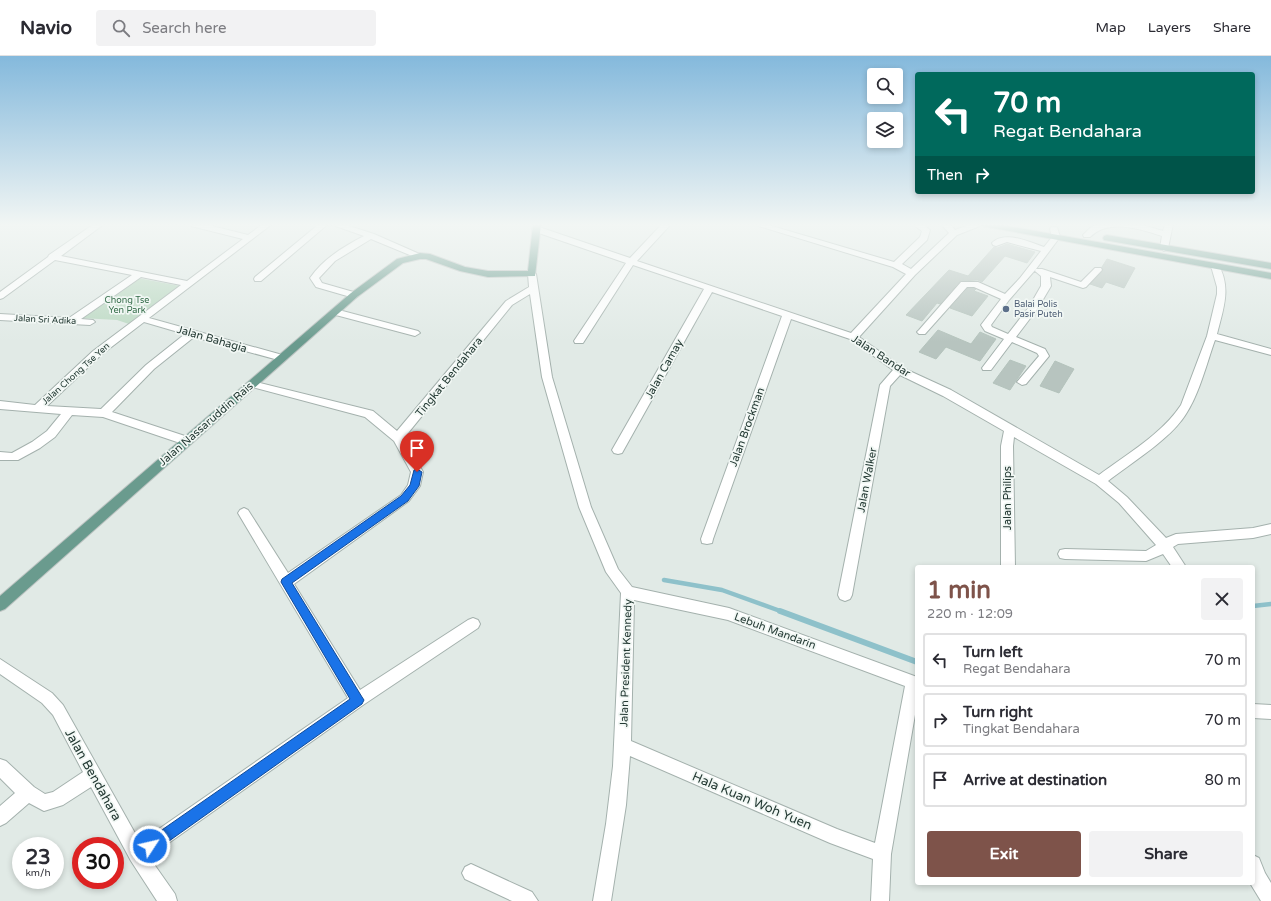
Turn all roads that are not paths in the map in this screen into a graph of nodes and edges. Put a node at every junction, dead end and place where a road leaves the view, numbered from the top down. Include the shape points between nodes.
1 (43, 263) edge
2 (85, 263) edge
3 (216, 263) edge
4 (277, 263) edge
5 (326, 263) edge
6 (397, 263) edge
7 (448, 263) edge
8 (533, 263) edge
9 (629, 263) edge
10 (634, 263) edge
11 (891, 263) edge
12 (922, 263) edge
13 (1036, 263) edge
14 (1203, 263) edge
15 (1256, 263) edge
16 (896, 265) joint
17 (1215, 266) junction
18 (1271, 266) edge
19 (1032, 268) junction
20 (1098, 270) dead end
21 (1042, 272) junction
22 (912, 273) junction
23 (140, 274) junction
24 (532, 274) junction
25 (1271, 276) edge
26 (258, 279) dead end
27 (189, 284) junction
28 (534, 288) junction
29 (709, 288) junction
30 (354, 295) junction
31 (0, 296) edge
32 (1006, 298) junction
33 (334, 312) junction
34 (788, 314) junction
35 (0, 317) edge
36 (142, 319) junction
37 (71, 321) junction
38 (90, 322) dead end
39 (922, 332) dead end
40 (415, 333) dead end
41 (193, 334) junction
42 (853, 336) junction
43 (1212, 336) junction
44 (1010, 339) junction
45 (579, 341) dead end
46 (1271, 352) edge
47 (282, 358) junction
48 (987, 368) dead end
49 (899, 370) junction
50 (1022, 382) dead end
51 (252, 384) junction
52 (0, 405) edge
53 (37, 409) junction
54 (69, 411) junction
55 (104, 413) junction
56 (1010, 430) junction
57 (398, 438) junction
58 (187, 441) junction
59 (618, 450) dead end
60 (0, 456) edge
61 (1100, 481) junction
62 (244, 513) dead end
63 (1271, 529) edge
64 (707, 539) dead end
65 (1165, 546) junction
66 (1065, 554) dead end
67 (1008, 565) edge
68 (1178, 565) edge
69 (286, 582) junction
70 (628, 592) junction
71 (845, 595) dead end
72 (0, 605) edge
73 (473, 624) dead end
74 (1, 668) edge
75 (915, 683) edge
76 (358, 700) junction
77 (1255, 711) edge
78 (1271, 712) edge
79 (623, 745) junction
80 (0, 767) edge
81 (94, 775) junction
82 (28, 793) junction
83 (0, 817) edge
84 (882, 854) junction
85 (138, 855) junction
86 (1255, 870) edge
87 (471, 873) dead end
88 (880, 893) edge
89 (168, 901) edge
90 (529, 901) edge
91 (602, 901) edge
92 (891, 901) edge
93 (1271, 901) edge

1 - 31 street
2 - 23 street
3 - 27 street, Jalan Chong Tse Yen
4 - 26 street
5 - 30 street via 314,278 319,285
6 - 30 main road, Jalan Nassaruddin Rais
7 - 24 main road via 488,274
8 - 24 main road
9 - 45 street
10 - 29 street, Jalan Bandar
11 - 16 street
12 - 22 street
13 - 19 street
14 - 17 main road
15 - 18 main road
16 - 22 street
17 - 25 main road
17 - 43 street via 1222,294
19 - 21 street
19 - 32 street
20 - 21 street via 1083,285
21 - 44 street via 1046,286
22 - 42 street
23 - 27 street
23 - 37 street
24 - 28 street, Jalan President Kennedy
27 - 36 street, Jalan Chong Tse Yen
28 - 57 street, Tingkat Bendahara via 509,303
28 - 70 street, Jalan President Kennedy via 547,377 585,507 613,572
29 - 34 street, Jalan Bandar
29 - 59 street, Jalan Camay
30 - 33 main road, Jalan Nassaruddin Rais
32 - 39 street via 975,284 964,284
32 - 44 street via 986,325 988,329
33 - 40 street
33 - 47 main road, Jalan Nassaruddin Rais
34 - 42 street, Jalan Bandar
34 - 64 street, Jalan Brockman
35 - 37 street, Jalan Sri Adika
36 - 41 street, Jalan Bahagia
36 - 53 street, Jalan Chong Tse Yen via 96,353
37 - 38 street, Jalan Sri Adika
41 - 47 street, Jalan Bahagia
41 - 55 street via 150,367
42 - 49 street, Jalan Bandar
43 - 46 street
43 - 61 street via 1186,404 1178,418 1168,429
44 - 48 street
44 - 50 street via 1041,351 1044,356
47 - 51 main road, Jalan Nassaruddin Rais
49 - 56 street, Jalan Bandar
49 - 71 street, Jalan Walker via 885,385
51 - 57 street via 368,414
51 - 58 main road, Jalan Nassaruddin Rais
52 - 53 street
53 - 54 street
54 - 55 street
54 - 60 street via 60,424 36,445 14,457
55 - 58 street
56 - 61 street, Jalan Bandar
56 - 67 street, Jalan Philips via 1007,446
57 - 69 street via 417,472 414,486 404,498
58 - 72 main road, Jalan Nassaruddin Rais
61 - 65 street, Jalan Bandar via 1123,500
62 - 69 street
63 - 65 street via 1253,533 1176,539
65 - 66 street via 1154,555 1146,556
65 - 68 street, Jalan Bandar
69 - 76 street
70 - 75 street, Lebuh Mandarin via 729,614
70 - 79 street, Jalan President Kennedy
73 - 76 street
74 - 81 street, Jalan Bendahara via 46,698 58,710
75 - 84 street
76 - 85 street
77 - 78 street
79 - 84 street, Hala Kuan Woh Yuen via 836,837
79 - 91 street, Jalan President Kennedy
80 - 82 street
81 - 82 street via 57,799 44,803
81 - 85 street, Jalan Bendahara
82 - 83 street
84 - 88 street
85 - 89 street, Jalan Bendahara
86 - 93 street
87 - 90 street
88 - 92 street

